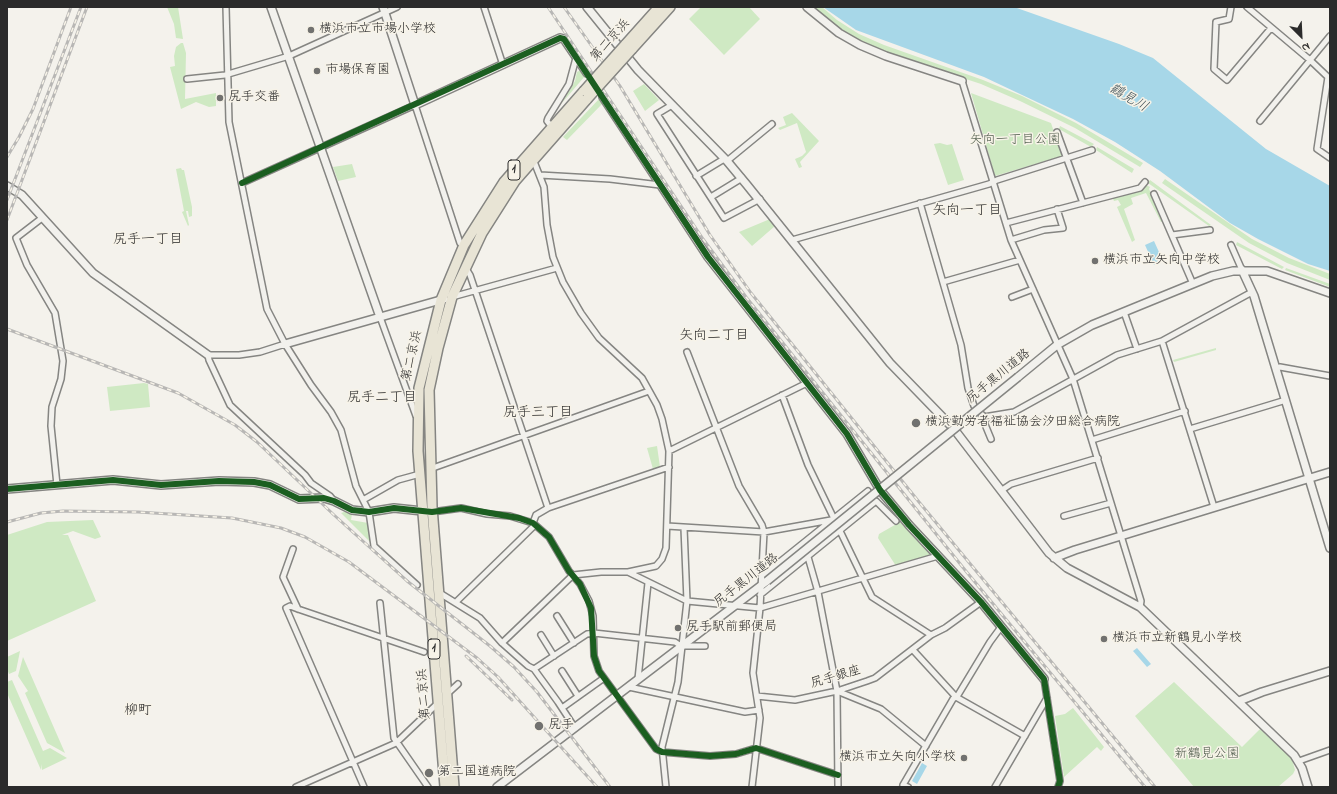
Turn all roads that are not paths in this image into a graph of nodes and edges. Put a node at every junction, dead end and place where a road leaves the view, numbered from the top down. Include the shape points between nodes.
1 (226, 7) edge
2 (271, 7) edge
3 (397, 7) edge
4 (484, 7) edge
5 (587, 7) edge
6 (659, 7) edge
7 (670, 7) edge
8 (807, 7) edge
9 (1231, 7) edge
10 (1247, 7) edge
11 (384, 10) edge
12 (1271, 28) junction
13 (1330, 36) edge
14 (628, 47) junction
15 (289, 56) junction
16 (576, 58) junction
17 (1310, 60) junction
18 (503, 64) junction
19 (228, 73) junction
20 (587, 73) dead end
21 (1329, 78) edge
22 (187, 79) dead end
23 (962, 81) joint
24 (586, 95) junction
25 (603, 97) dead end
26 (415, 104) junction
27 (672, 105) junction
28 (1260, 121) dead end
29 (772, 124) dead end
30 (551, 126) junction
31 (1056, 132) dead end
32 (320, 148) junction
33 (1092, 150) dead end
34 (1330, 158) edge
35 (533, 159) junction
36 (1067, 159) junction
37 (725, 160) junction
38 (540, 175) junction
39 (696, 176) junction
40 (742, 178) junction
41 (993, 182) junction
42 (1145, 182) dead end
43 (242, 183) junction
44 (660, 185) junction
45 (7, 186) edge
46 (1154, 194) dead end
47 (710, 197) junction
48 (760, 199) junction
49 (1083, 202) junction
50 (920, 203) junction
51 (1057, 209) junction
52 (42, 218) junction
53 (1006, 222) junction
54 (1210, 230) dead end
55 (1172, 235) junction
56 (792, 240) junction
57 (1011, 240) junction
58 (464, 245) junction
59 (1231, 245) dead end
60 (1020, 260) junction
61 (465, 266) junction
62 (557, 268) junction
63 (1242, 270) junction
64 (943, 282) junction
65 (1194, 284) junction
66 (1033, 289) junction
67 (475, 291) junction
68 (1252, 292) junction
69 (1330, 293) edge
70 (452, 297) junction
71 (1012, 297) dead end
72 (441, 300) junction
73 (1124, 312) junction
74 (380, 317) junction
75 (1162, 341) junction
76 (285, 344) junction
77 (1058, 345) junction
78 (1137, 349) junction
79 (688, 352) dead end
80 (208, 355) junction
81 (1276, 368) junction
82 (1330, 376) edge
83 (1073, 379) junction
84 (807, 383) junction
85 (649, 390) junction
86 (782, 395) junction
87 (1286, 400) junction
88 (1184, 411) junction
89 (987, 418) junction
90 (418, 420) junction
91 (716, 428) junction
92 (954, 429) junction
93 (1190, 429) junction
94 (524, 436) junction
95 (991, 439) dead end
96 (1092, 440) junction
97 (669, 451) junction
98 (1098, 458) junction
99 (669, 467) junction
100 (430, 469) junction
101 (1330, 472) edge
102 (420, 474) junction
103 (1309, 478) junction
104 (57, 485) junction
105 (7, 489) edge
106 (880, 490) junction
107 (1002, 490) junction
108 (868, 491) dead end
109 (363, 500) junction
110 (334, 501) junction
111 (1111, 503) junction
112 (1214, 507) junction
113 (548, 508) junction
114 (369, 512) junction
115 (428, 512) junction
116 (1064, 516) dead end
117 (833, 519) junction
118 (896, 521) dead end
119 (534, 524) junction
120 (667, 526) junction
121 (684, 528) junction
122 (840, 531) junction
123 (764, 532) junction
124 (1122, 536) junction
125 (804, 543) junction
126 (293, 548) dead end
127 (1330, 548) edge
128 (938, 556) junction
129 (808, 557) junction
130 (1054, 558) junction
131 (628, 572) junction
132 (574, 575) junction
133 (764, 579) junction
134 (863, 579) junction
135 (648, 583) junction
136 (417, 585) dead end
137 (760, 587) junction
138 (438, 592) junction
139 (818, 592) junction
140 (760, 595) junction
141 (687, 601) junction
142 (456, 602) junction
143 (981, 602) junction
144 (380, 603) dead end
145 (734, 606) junction
146 (1140, 607) junction
147 (298, 608) junction
148 (760, 608) junction
149 (557, 616) dead end
150 (1001, 627) junction
151 (594, 633) junction
152 (541, 635) dead end
153 (931, 635) junction
154 (382, 637) junction
155 (641, 638) junction
156 (574, 642) junction
157 (502, 643) junction
158 (681, 646) junction
159 (705, 646) dead end
160 (913, 650) junction
161 (424, 652) dead end
162 (554, 656) junction
163 (534, 669) junction
164 (562, 671) dead end
165 (1330, 671) edge
166 (604, 678) junction
167 (638, 679) junction
168 (1044, 679) joint
169 (458, 684) dead end
170 (629, 686) junction
171 (836, 691) junction
172 (446, 695) junction
173 (578, 696) junction
174 (616, 696) junction
175 (757, 696) junction
176 (674, 697) junction
177 (956, 697) junction
178 (1047, 698) junction
179 (1239, 701) junction
180 (438, 703) junction
181 (562, 708) junction
182 (759, 710) junction
183 (575, 728) junction
184 (1025, 736) junction
185 (396, 743) junction
186 (926, 746) junction
187 (756, 748) junction
188 (1330, 750) edge
189 (662, 752) junction
190 (1299, 761) junction
191 (353, 762) junction
192 (838, 775) junction
193 (501, 786) edge
194 (296, 787) edge
195 (364, 787) edge
196 (428, 787) edge
197 (445, 787) edge
198 (454, 787) edge
199 (666, 787) edge
200 (752, 787) edge
201 (838, 787) edge
202 (908, 787) edge
203 (995, 787) edge
204 (1058, 787) edge
205 (1308, 787) edge

1 - 19 street
2 - 15 street
3 - 11 street
4 - 18 street
5 - 27 street via 638,70
6 - 14 highway, 第二京浜 / 1
7 - 14 highway, 第二京浜 / 1
8 - 23 street via 839,33 860,45
9 - 12 street via 1229,19 1216,22 1214,69 1227,80
10 - 12 street
11 - 15 street
11 - 26 street
12 - 17 street
13 - 17 street
14 - 24 highway, 第二京浜 / 1, bridge
15 - 19 street
15 - 32 street
16 - 18 street via 564,39 560,38
16 - 20 street
16 - 30 street via 570,84 548,118
17 - 21 street
17 - 28 street
18 - 26 street
19 - 22 street
19 - 43 street via 229,122
21 - 34 street via 1317,149
23 - 41 street
24 - 30 highway, 第二京浜 / 1
24 - 35 highway, 第二京浜 / 1
25 - 44 street
26 - 32 street
26 - 58 street via 460,243
27 - 37 street
27 - 39 street via 658,114
29 - 37 street
30 - 58 highway, 第二京浜 / 1 via 504,182
31 - 36 street
32 - 43 street
32 - 74 street
33 - 36 street
35 - 38 street
35 - 61 highway, 第二京浜 / 1 via 499,204
36 - 41 street
36 - 49 street
37 - 39 street
37 - 40 street
38 - 44 street
38 - 62 street via 546,196 547,225
39 - 47 street
40 - 47 street
40 - 48 street
41 - 50 street
41 - 53 street
42 - 49 street via 1140,188
43 - 76 street via 267,309
44 - 84 street via 722,276
45 - 52 street via 22,195
46 - 55 street
47 - 48 street via 724,218
48 - 56 street
49 - 51 street
50 - 56 street
50 - 64 street
51 - 53 street
51 - 57 street via 1063,228 1044,230
52 - 80 street via 93,273
52 - 104 street via 16,238 27,265 55,312 63,360 61,379 52,407 51,426
53 - 57 street
54 - 55 street
55 - 65 street
56 - 92 street via 878,349
57 - 60 street
58 - 72 highway, 第二京浜 / 1
59 - 63 street
60 - 64 street
60 - 66 street
61 - 67 street
61 - 70 highway, 第二京浜 / 1
62 - 67 street
62 - 85 street via 581,313 598,338 642,378
63 - 65 street, 尻手黒川道路 via 1212,276
63 - 68 street
63 - 69 street, 尻手黒川道路 via 1267,271
64 - 89 street via 961,345 968,388 974,406
65 - 73 street, 尻手黒川道路
66 - 71 street
66 - 77 street
67 - 70 street
67 - 94 street
68 - 75 street
68 - 81 street
70 - 72 street
70 - 100 highway, 第二京浜 / 1 via 429,390
72 - 74 street
72 - 90 highway, 第二京浜 / 1 via 419,388
73 - 77 street, 尻手黒川道路 via 1092,325
73 - 78 street
74 - 76 street
74 - 90 street
75 - 78 street
75 - 88 street
76 - 80 street via 240,355
76 - 109 street via 339,425 356,486
77 - 83 street
77 - 92 street, 尻手黒川道路, bridge
78 - 83 street via 1117,355
79 - 91 street
80 - 110 street via 230,405
81 - 82 street
81 - 87 street
83 - 89 street via 1014,412
83 - 96 street
84 - 86 street
84 - 106 street via 847,434
85 - 94 street
85 - 97 street via 661,414
86 - 91 street
86 - 117 street via 808,465
87 - 93 street
87 - 103 street
88 - 93 street
88 - 96 street
89 - 95 street via 984,422
90 - 102 highway, 第二京浜 / 1
91 - 97 street
91 - 123 street via 739,486
92 - 106 street, 尻手黒川道路, bridge
92 - 107 street
93 - 112 street
94 - 100 street
94 - 113 street
96 - 98 street
97 - 99 street
98 - 107 street via 1011,484
98 - 111 street
99 - 113 street
99 - 120 street
100 - 115 highway, 第二京浜 / 1
101 - 103 street
102 - 109 street via 398,480
102 - 115 highway, 第二京浜 / 1
103 - 112 street
103 - 127 street
104 - 105 street
104 - 110 street via 113,480 162,485 219,481 254,482 270,485 299,499 324,498
106 - 128 street
106 - 133 street, 尻手黒川道路, bridge
107 - 130 street
108 - 117 street
109 - 114 street
110 - 114 street via 352,510
111 - 116 street
111 - 124 street
112 - 124 street
113 - 119 street via 536,515
114 - 115 street via 394,508
114 - 136 street via 374,546
115 - 119 street via 461,508 510,516
115 - 138 highway, 第二京浜 / 1
115 - 180 highway, 第二京浜 / 1
117 - 122 street
117 - 123 street
117 - 125 street
118 - 122 street via 876,501
119 - 132 street via 549,537
119 - 142 street
120 - 121 street
120 - 131 street via 666,548 659,563
121 - 123 street
121 - 141 street
122 - 129 street
122 - 134 street
123 - 133 street
124 - 130 street
124 - 146 street via 1141,601
125 - 129 street
125 - 133 street
126 - 147 street via 283,578
128 - 134 street
128 - 143 street
129 - 139 street
129 - 140 street
130 - 146 street via 1067,568
131 - 132 street
131 - 135 street
132 - 151 street via 589,601
132 - 157 street
133 - 137 street, 尻手黒川道路
134 - 139 street
134 - 153 street via 872,597
135 - 141 street
135 - 155 street
137 - 140 street
137 - 145 street, 尻手黒川道路
138 - 142 street
138 - 172 highway, 第二京浜 / 1
139 - 148 street
139 - 171 street
140 - 148 street
141 - 145 street
141 - 158 street
142 - 157 street via 480,618
143 - 150 street
143 - 153 street, 尻手銀座
144 - 154 street
145 - 148 street
145 - 158 street, 尻手黒川道路
146 - 179 street
147 - 154 street
147 - 191 street via 286,608
148 - 175 street via 753,674
149 - 156 street
150 - 168 street
150 - 177 street
151 - 155 street
151 - 156 street
151 - 166 street via 595,662
152 - 162 street
153 - 160 street, 尻手銀座
154 - 161 street
154 - 185 street
155 - 158 street via 675,642
155 - 167 street
156 - 162 street
157 - 163 street
158 - 159 street
158 - 167 street, 尻手黒川道路
158 - 176 street
160 - 171 street, 尻手銀座 via 875,678
160 - 177 street
162 - 163 street
163 - 181 street
164 - 173 street
165 - 179 street
166 - 173 street
166 - 174 street
167 - 170 street, 尻手黒川道路
168 - 178 street
169 - 172 street
170 - 174 street, 尻手黒川道路
170 - 176 street
171 - 175 street, 尻手銀座 via 795,700
171 - 186 street via 881,709
171 - 192 street
172 - 198 highway, 第二京浜 / 1
173 - 181 street
174 - 183 street, 尻手黒川道路
174 - 189 street via 656,749
175 - 182 street
176 - 182 street via 745,712
176 - 189 street
177 - 184 street
177 - 186 street
178 - 184 street
178 - 204 street via 1060,781
179 - 190 street via 1278,737
180 - 185 street
180 - 197 highway, 第二京浜 / 1
181 - 183 street
182 - 187 street
183 - 193 street, 尻手黒川道路
184 - 203 street
185 - 191 street
185 - 196 street
186 - 202 street via 903,784
187 - 189 street via 725,756
187 - 192 street
187 - 200 street
188 - 190 street
189 - 199 street
190 - 205 street
191 - 194 street
191 - 195 street
192 - 201 street

